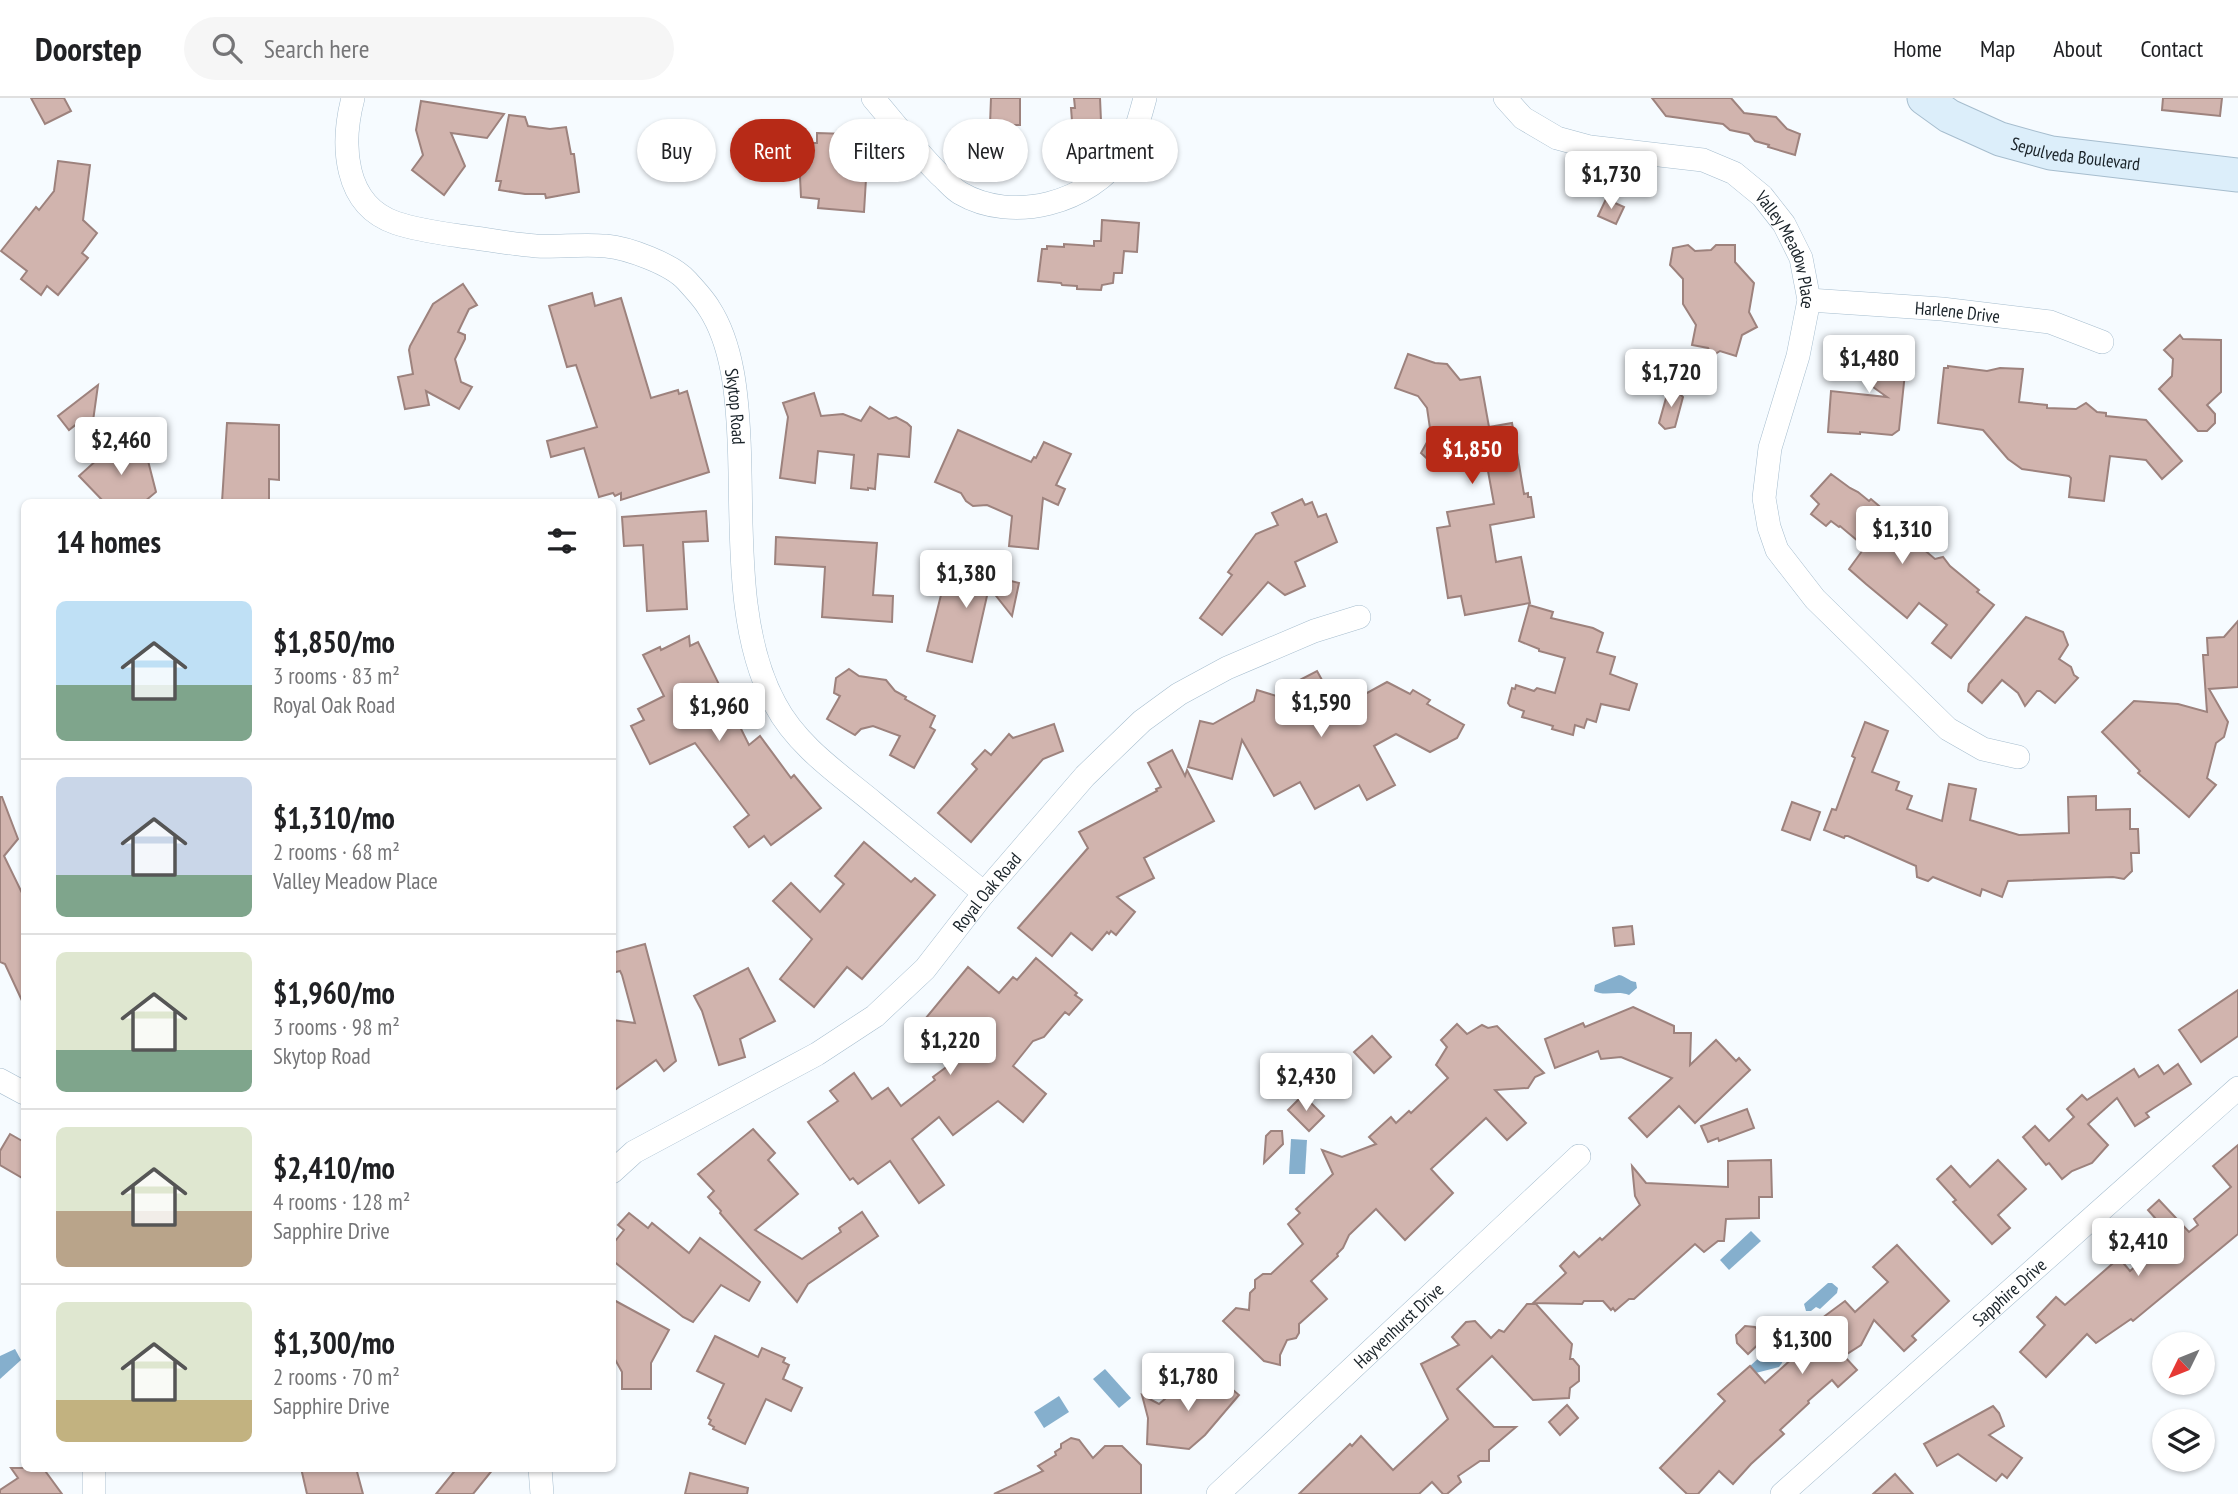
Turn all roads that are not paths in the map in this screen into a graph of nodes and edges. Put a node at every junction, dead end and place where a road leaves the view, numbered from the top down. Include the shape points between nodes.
1 (354, 98) edge
2 (873, 98) edge
3 (1145, 98) edge
4 (1505, 98) edge
5 (1924, 98) edge
6 (2238, 175) edge
7 (1809, 300) junction
8 (2102, 342) dead end
9 (1359, 617) dead end
10 (2018, 757) dead end
11 (984, 893) junction
12 (0, 1080) edge
13 (2238, 1088) edge
14 (21, 1091) edge
15 (1579, 1156) dead end
16 (616, 1168) edge
17 (94, 1472) edge
18 (540, 1472) edge
19 (94, 1494) edge
20 (542, 1494) edge
21 (1218, 1494) edge
22 (1782, 1494) edge

1 - 11 street, Skytop Road via 346,145 348,170 359,194 393,223 535,246 609,246 656,261 684,277 710,309 723,338 738,407 747,621 757,663 775,704 791,729 822,761
2 - 3 street via 924,159 959,192 1011,207 1051,203 1081,192 1108,172 1125,152
4 - 7 street, Valley Meadow Place via 1523,118 1557,138 1703,160 1734,173 1762,196 1784,224 1801,258
5 - 6 main road, Sepulveda Boulevard via 2000,139 2051,153
7 - 8 street, Harlene Drive via 2050,322
7 - 10 street, Valley Meadow Place via 1798,356 1770,448 1765,486 1769,527 1777,550 1815,599 1948,729 1983,749
9 - 11 street, Royal Oak Road via 1227,668 1142,721 1085,776
11 - 16 street, Royal Oak Road via 925,969 875,1016 817,1054 634,1152
12 - 14 street
13 - 22 street, Sapphire Drive
15 - 21 street, Hayvenhurst Drive
17 - 19 street
18 - 20 street

